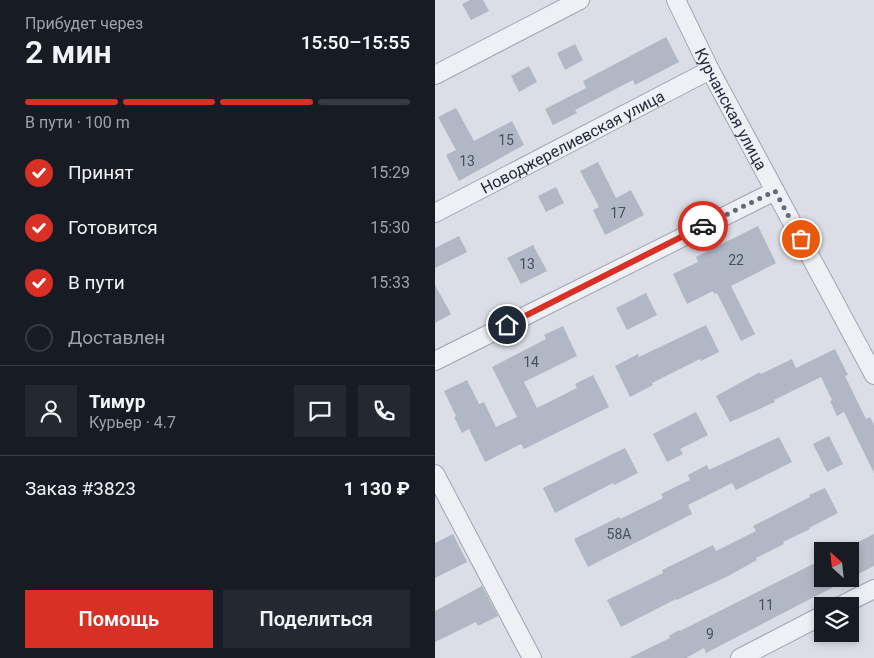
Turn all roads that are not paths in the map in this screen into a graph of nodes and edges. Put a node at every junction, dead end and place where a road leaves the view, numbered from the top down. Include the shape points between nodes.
1 (580, 0) edge
2 (676, 0) edge
3 (710, 70) junction
4 (435, 75) edge
5 (775, 191) junction
6 (435, 213) edge
7 (435, 360) edge
8 (874, 375) edge
9 (435, 474) edge
10 (874, 589) edge
11 (858, 597) edge
12 (814, 620) edge
13 (532, 658) edge
14 (740, 658) edge

1 - 4 street
2 - 3 street, Курчанская улица
3 - 5 street, Курчанская улица
3 - 6 street, Новоджерелиевская улица
5 - 7 street
5 - 8 street, Курчанская улица
9 - 13 street
10 - 11 street
12 - 14 street

